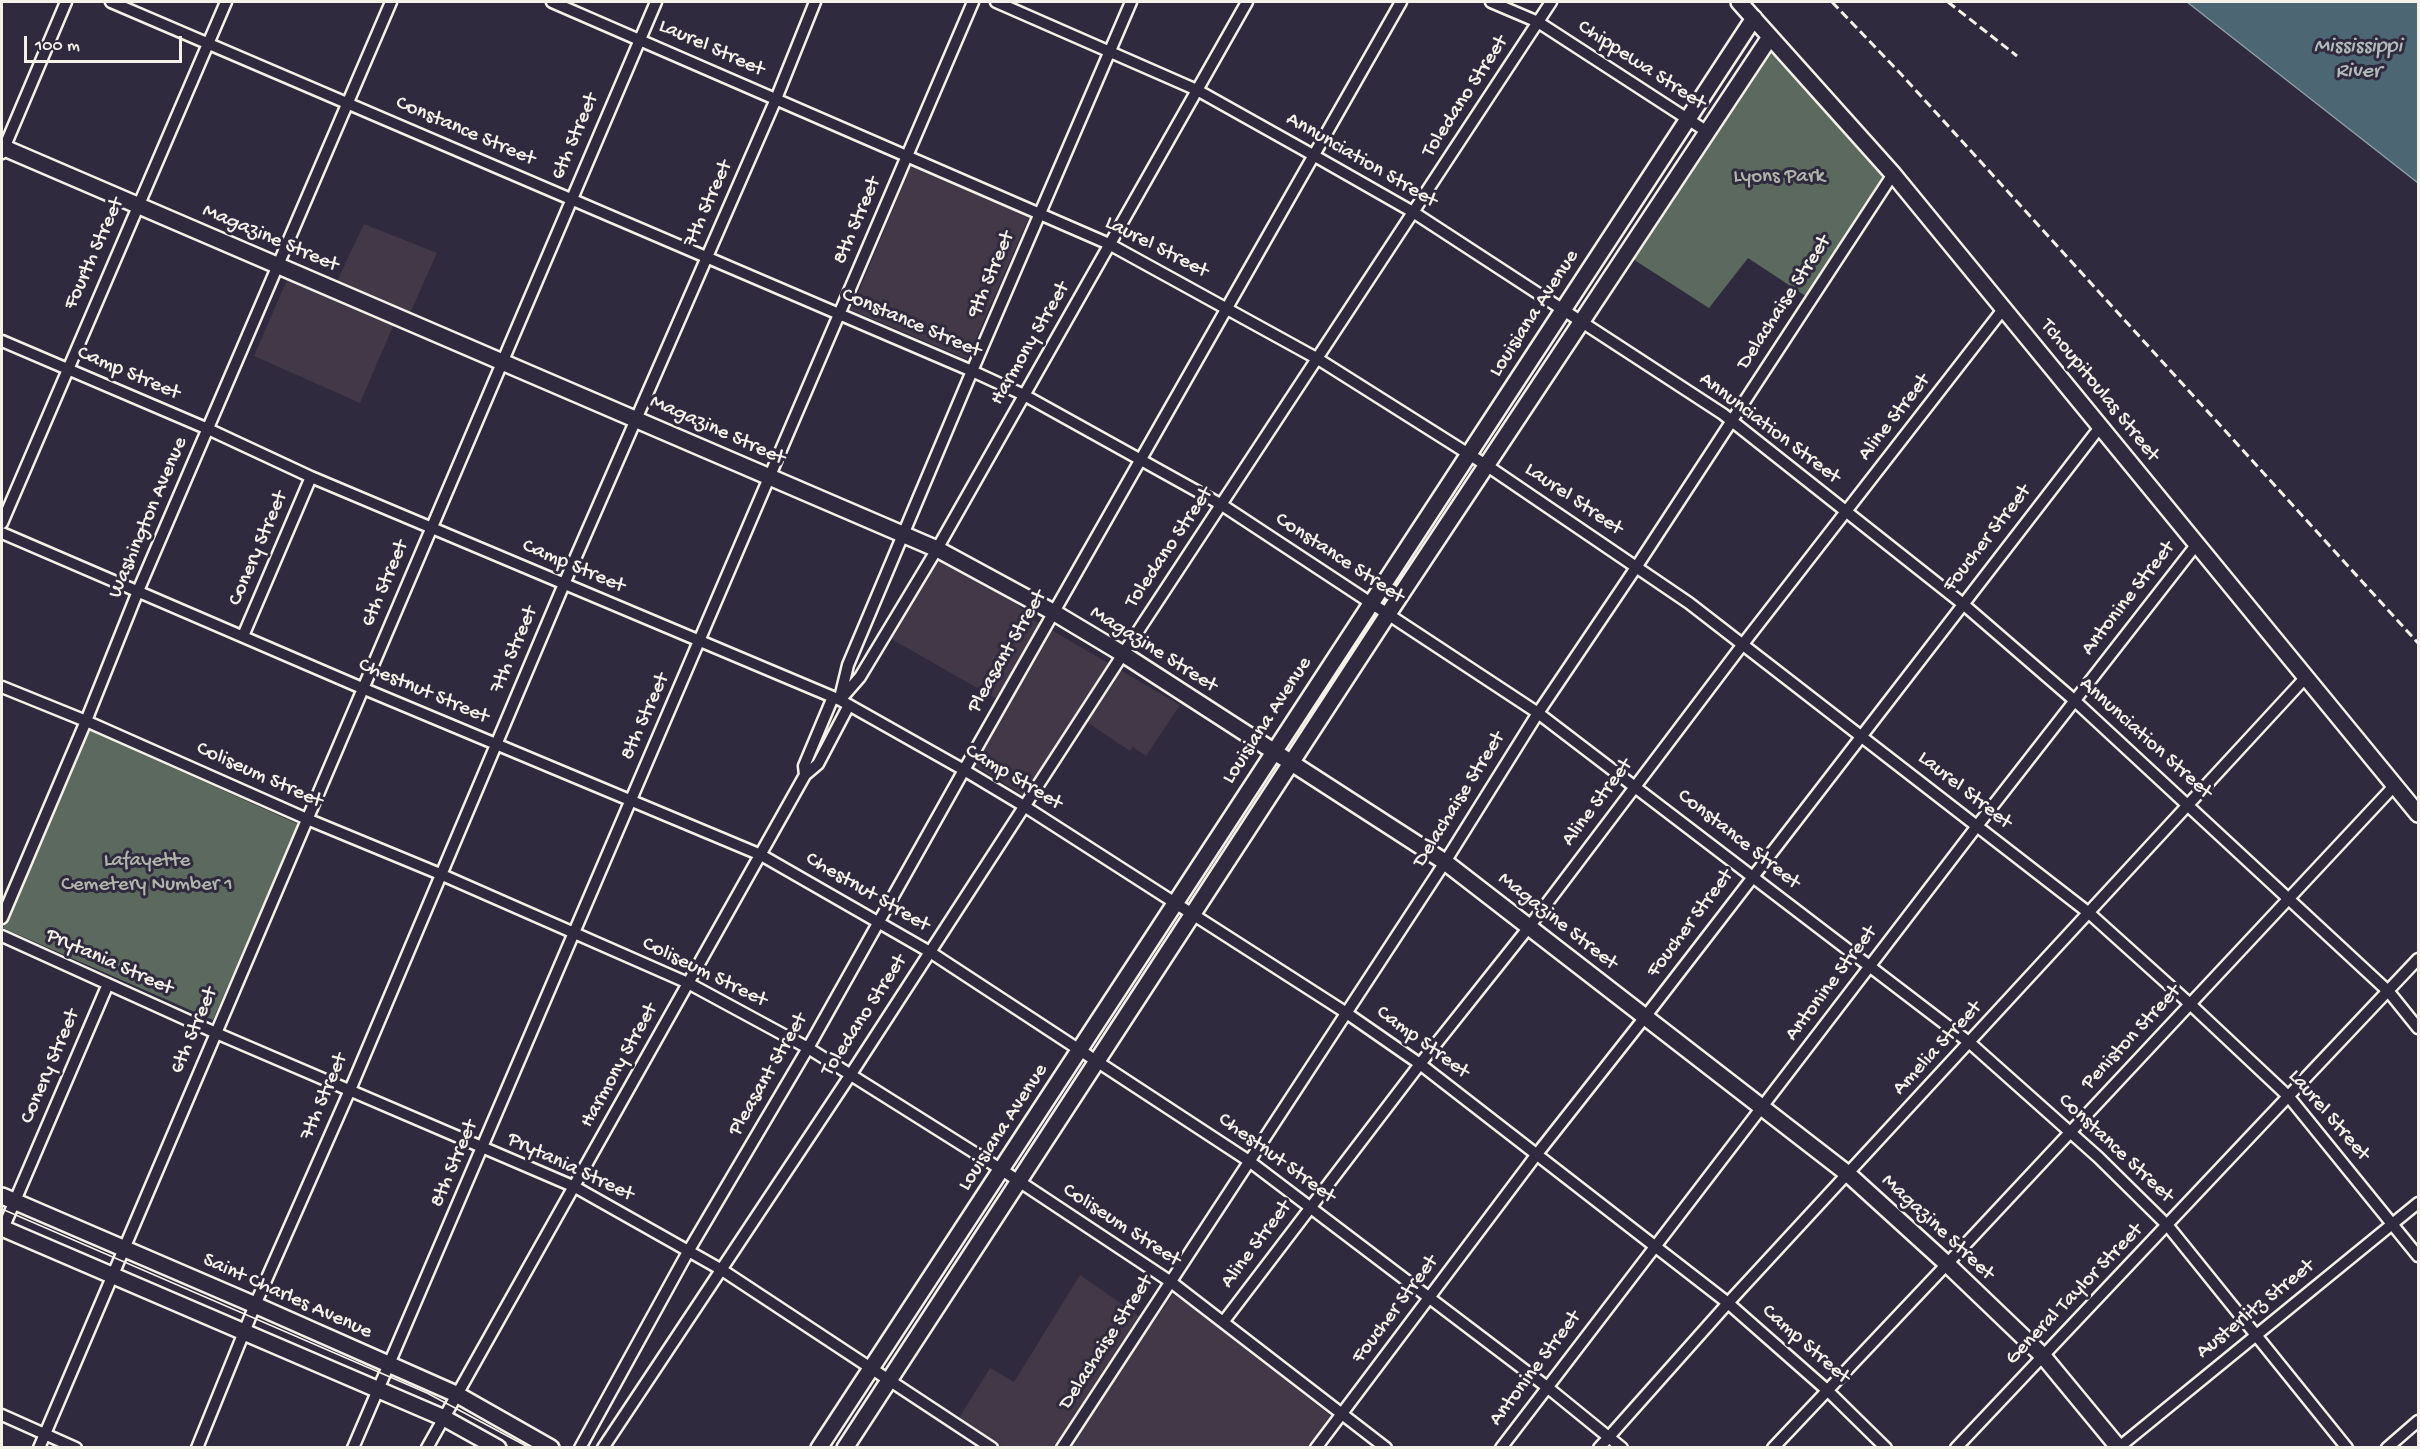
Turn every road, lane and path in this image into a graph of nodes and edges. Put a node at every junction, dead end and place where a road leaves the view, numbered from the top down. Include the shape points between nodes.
1 (66, 2) edge
2 (111, 2) edge
3 (226, 2) edge
4 (391, 2) edge
5 (552, 2) edge
6 (656, 2) edge
7 (815, 2) edge
8 (973, 2) edge
9 (996, 2) edge
10 (1131, 2) edge
11 (1247, 2) edge
12 (1401, 2) edge
13 (1491, 2) edge
14 (1551, 2) edge
15 (1739, 2) edge
16 (1754, 18) junction
17 (1538, 22) junction
18 (1770, 37) junction
19 (640, 39) junction
20 (208, 43) junction
21 (1110, 51) junction
22 (1197, 90) junction
23 (776, 99) junction
24 (348, 103) junction
25 (1687, 119) junction
26 (1706, 131) junction
27 (2, 149) edge
28 (907, 155) junction
29 (1313, 155) junction
30 (1893, 174) junction
31 (571, 198) junction
32 (138, 206) junction
33 (1413, 212) junction
34 (1040, 213) junction
35 (1109, 244) junction
36 (706, 258) junction
37 (278, 266) junction
38 (1226, 307) junction
39 (2004, 308) junction
40 (1563, 309) junction
41 (840, 314) junction
42 (1581, 321) junction
43 (2, 341) edge
44 (1318, 359) junction
45 (502, 361) junction
46 (67, 369) junction
47 (972, 371) junction
48 (1024, 395) junction
49 (635, 418) junction
50 (1731, 422) junction
51 (2100, 427) junction
52 (208, 429) junction
53 (1468, 454) junction
54 (1140, 460) junction
55 (1486, 465) junction
56 (311, 477) junction
57 (770, 478) junction
58 (1222, 505) junction
59 (1846, 513) junction
60 (2, 523) edge
61 (431, 527) junction
62 (2, 533) edge
63 (904, 535) junction
64 (2196, 544) junction
65 (937, 549) junction
66 (1637, 566) junction
67 (564, 584) junction
68 (138, 591) junction
69 (1371, 604) junction
70 (1963, 604) junction
71 (1053, 612) junction
72 (1388, 614) junction
73 (243, 636) junction
74 (701, 641) junction
75 (1743, 644) junction
76 (1123, 654) junction
77 (2306, 677) junction
78 (1322, 678) junction
79 (2, 687) edge
80 (362, 688) junction
81 (1338, 689) junction
82 (2074, 700) junction
83 (841, 701) junction
84 (1538, 713) junction
85 (86, 721) junction
86 (1862, 736) junction
87 (497, 744) junction
88 (1274, 751) junction
89 (1292, 762) junction
90 (964, 770) junction
91 (805, 775) junction
92 (2395, 785) junction
93 (1636, 786) junction
94 (630, 801) junction
95 (2188, 804) junction
96 (1024, 806) junction
97 (2418, 814) edge
98 (307, 819) junction
99 (1977, 826) junction
100 (761, 855) junction
101 (1445, 862) junction
102 (440, 874) junction
103 (1753, 876) junction
104 (2288, 898) junction
105 (1175, 903) junction
106 (2089, 913) junction
107 (1193, 914) junction
108 (2, 918) edge
109 (878, 922) junction
110 (1529, 927) junction
111 (573, 933) junction
112 (2, 936) edge
113 (930, 952) junction
114 (2418, 960) edge
115 (1870, 966) junction
116 (688, 983) junction
117 (108, 984) junction
118 (2389, 992) junction
119 (2190, 1004) junction
120 (1345, 1012) junction
121 (1645, 1017) junction
122 (2418, 1028) edge
123 (216, 1033) junction
124 (1970, 1042) junction
125 (808, 1048) junction
126 (1080, 1050) junction
127 (1097, 1061) junction
128 (1420, 1064) junction
129 (851, 1074) junction
130 (350, 1090) junction
131 (2289, 1097) junction
132 (1762, 1108) junction
133 (2070, 1132) junction
134 (483, 1148) junction
135 (1537, 1154) junction
136 (1249, 1161) junction
137 (1002, 1170) junction
138 (1848, 1174) junction
139 (1018, 1182) junction
140 (575, 1187) junction
141 (8, 1199) edge
142 (2418, 1203) edge
143 (1310, 1208) junction
144 (2392, 1224) junction
145 (2168, 1226) junction
146 (2, 1229) edge
147 (1655, 1245) junction
148 (124, 1249) junction
149 (689, 1250) junction
150 (2418, 1256) edge
151 (1947, 1264) junction
152 (722, 1270) junction
153 (113, 1275) junction
154 (1171, 1282) junction
155 (1430, 1298) junction
156 (1728, 1303) junction
157 (255, 1305) junction
158 (1224, 1321) junction
159 (245, 1331) junction
160 (2256, 1335) junction
161 (2043, 1356) junction
162 (389, 1365) junction
163 (872, 1368) junction
164 (890, 1379) junction
165 (1547, 1387) junction
166 (378, 1389) junction
167 (1828, 1391) junction
168 (456, 1394) junction
169 (1342, 1414) junction
170 (2, 1415) edge
171 (444, 1418) junction
172 (2418, 1421) edge
173 (45, 1434) junction
174 (1609, 1436) junction
175 (2118, 1447) edge
176 (39, 1448) edge
177 (76, 1448) edge
178 (196, 1448) edge
179 (353, 1448) edge
180 (427, 1448) edge
181 (498, 1448) edge
182 (551, 1448) edge
183 (580, 1448) edge
184 (603, 1448) edge
185 (819, 1448) edge
186 (845, 1448) edge
187 (992, 1448) edge
188 (1062, 1448) edge
189 (1316, 1448) edge
190 (1386, 1448) edge
191 (1501, 1448) edge
192 (1599, 1448) edge
193 (1623, 1448) edge
194 (1773, 1448) edge
195 (1886, 1448) edge
196 (1956, 1448) edge
197 (2347, 1448) edge
198 (2387, 1448) edge

1 - 27 street
2 - 20 street, Constance Street
3 - 20 street, Fourth Street
4 - 24 street, Washington Avenue
5 - 19 street, Laurel Street
6 - 19 street, 6th Street
7 - 23 street, 7th Street
8 - 28 street, 8th Street
9 - 21 street, Annunciation Street
10 - 21 street, 9th Street
11 - 22 street, Harmony Street
12 - 29 street, Pleasant Street
13 - 17 street, Chippewa Street
14 - 17 street, Toledano Street
15 - 16 street, Tchoupitoulas Street
16 - 18 street, Tchoupitoulas Street
16 - 25 street, Louisiana Avenue
17 - 25 street, Chippewa Street
17 - 33 street, Toledano Street
18 - 26 street, Louisiana Avenue
18 - 30 street, Tchoupitoulas Street
19 - 23 street, Laurel Street
19 - 31 street, 6th Street
20 - 24 street, Constance Street
20 - 32 street, Fourth Street
21 - 22 street, Annunciation Street
21 - 34 street, 9th Street
22 - 29 street, Annunciation Street
22 - 35 street, Harmony Street
23 - 28 street, Laurel Street
23 - 36 street, 7th Street
24 - 31 street, Constance Street
24 - 37 street, Washington Avenue
25 - 26 street, Chippewa Street
25 - 40 street, Louisiana Avenue
26 - 42 street, Louisiana Avenue
27 - 32 street, Magazine Street
28 - 34 street, Laurel Street
28 - 41 street, 8th Street
29 - 33 street, Annunciation Street
29 - 38 street, Pleasant Street
30 - 39 street, Tchoupitoulas Street
30 - 50 street, Delachaise Street
31 - 36 street, Constance Street
31 - 45 street, 6th Street
32 - 37 street, Magazine Street
32 - 46 street, Fourth Street
33 - 40 street, Annunciation Street
33 - 44 street, Toledano Street
34 - 35 street, Laurel Street
34 - 47 street, 9th Street
35 - 38 street, Laurel Street
35 - 48 street, Harmony Street
36 - 41 street, Constance Street
36 - 49 street, 7th Street
37 - 45 street, Magazine Street
37 - 52 street, Washington Avenue
38 - 44 street, Laurel Street
38 - 54 street, Pleasant Street
39 - 51 street, Tchoupitoulas Street
39 - 59 street, Aline Street
40 - 42 street, Annunciation Street
40 - 53 street, Louisiana Avenue
41 - 47 street, Constance Street
41 - 57 street, 8th Street
42 - 50 street, Annunciation Street
42 - 55 street, Louisiana Avenue
43 - 46 street, Camp Street
44 - 53 street, Laurel Street
44 - 58 street, Toledano Street
45 - 49 street, Magazine Street
45 - 61 street, 6th Street
46 - 52 street, Camp Street
46 - 60 street, Fourth Street
47 - 48 street, Constance Street
47 - 63 street, 9th Street
48 - 54 street, Constance Street
48 - 65 street, Harmony Street
49 - 57 street, Magazine Street
49 - 67 street, 7th Street
50 - 59 street, Annunciation Street
50 - 66 street, Delachaise Street
51 - 64 street, Tchoupitoulas Street
51 - 70 street, Foucher Street
52 - 56 street, Camp Street
52 - 68 street, Washington Avenue
53 - 55 street, Laurel Street
53 - 69 street, Louisiana Avenue
54 - 58 street, Constance Street
54 - 71 street, Pleasant Street
55 - 66 street, Laurel Street
55 - 72 street, Louisiana Avenue
56 - 61 street, Camp Street
56 - 73 street, Conery Street
57 - 63 street, Magazine Street
57 - 74 street, 8th Street
58 - 69 street, Constance Street
58 - 76 street, Toledano Street
59 - 70 street, Annunciation Street
59 - 75 street, Aline Street
61 - 67 street, Camp Street
61 - 80 street, 6th Street
62 - 68 street, Chestnut Street
63 - 65 street, Magazine Street
63 - 83 street, 9th Street via 848,665
64 - 77 street, Tchoupitoulas Street
64 - 82 street, Antonine Street
65 - 71 street, Magazine Street
65 - 83 street, Harmony Street via 860,677
66 - 75 street, Laurel Street
66 - 84 street, Delachaise Street
67 - 74 street, Camp Street
67 - 87 street, 7th Street
68 - 73 street, Chestnut Street
68 - 85 street, Washington Avenue
69 - 72 street, Constance Street
69 - 78 street, Louisiana Avenue
70 - 82 street, Annunciation Street
70 - 86 street, Foucher Street
71 - 76 street, Magazine Street
71 - 90 street, Pleasant Street
72 - 81 street, Louisiana Avenue
72 - 84 street, Constance Street
73 - 80 street, Chestnut Street
74 - 83 street, Camp Street
74 - 94 street, 8th Street
75 - 86 street, Laurel Street
75 - 93 street, Aline Street
76 - 88 street, Magazine Street
76 - 96 street, Toledano Street
77 - 92 street, Tchoupitoulas Street
77 - 95 street, Amelia Street
78 - 81 street
78 - 88 street, Louisiana Avenue
79 - 85 street, Coliseum Street
80 - 87 street, Chestnut Street
80 - 98 street, 6th Street
81 - 89 street, Louisiana Avenue
82 - 95 street, Annunciation Street
82 - 99 street, Antonine Street
83 - 90 street, Camp Street
83 - 91 street, Harmony Street via 804,766
83 - 91 street via 818,764
84 - 93 street, Constance Street
84 - 101 street, Delachaise Street
85 - 98 street, Coliseum Street
85 - 108 street, Washington Avenue
86 - 99 street, Laurel Street
86 - 103 street, Foucher Street
87 - 94 street, Chestnut Street
87 - 102 street, 7th Street
88 - 89 street, Magazine Street
88 - 105 street, Louisiana Avenue
89 - 101 street, Magazine Street
89 - 107 street, Louisiana Avenue
90 - 96 street, Camp Street
90 - 109 street, Pleasant Street
91 - 100 street, Harmony Street
92 - 97 street, Tchoupitoulas Street
92 - 104 street, Peniston Street
93 - 103 street, Constance Street
93 - 110 street, Aline Street
94 - 100 street, Chestnut Street
94 - 111 street, 8th Street
95 - 104 street, Annunciation Street
95 - 106 street, Amelia Street
96 - 105 street, Camp Street
96 - 113 street, Toledano Street
98 - 102 street, Coliseum Street
98 - 123 street, 6th Street
99 - 106 street, Laurel Street
99 - 115 street, Antonine Street
100 - 109 street, Chestnut Street
100 - 116 street, Harmony Street
101 - 110 street, Magazine Street
101 - 120 street, Delachaise Street
102 - 111 street, Coliseum Street
102 - 130 street, 7th Street
103 - 115 street, Constance Street
103 - 121 street, Foucher Street
104 - 118 street, Annunciation Street
104 - 119 street, Peniston Street
105 - 107 street, Camp Street
105 - 126 street, Louisiana Avenue
106 - 119 street, Laurel Street
106 - 124 street, Amelia Street
107 - 120 street, Camp Street
107 - 127 street, Louisiana Avenue
109 - 113 street, Chestnut Street
109 - 125 street, Pleasant Street
110 - 121 street, Magazine Street
110 - 128 street, Aline Street
111 - 116 street, Coliseum Street
111 - 134 street, 8th Street
112 - 117 street, Prytania Street
113 - 126 street, Chestnut Street
113 - 129 street, Toledano Street
114 - 118 street, General Taylor Street
115 - 124 street, Constance Street
115 - 132 street, Antonine Street
116 - 125 street, Coliseum Street
116 - 140 street, Harmony Street
117 - 123 street, Prytania Street
117 - 141 street, Conery Street
118 - 122 street, Annunciation Street
118 - 131 street, General Taylor Street
119 - 131 street, Laurel Street
119 - 133 street, Peniston Street
120 - 128 street, Camp Street
120 - 136 street, Delachaise Street
121 - 132 street, Magazine Street
121 - 135 street, Foucher Street
123 - 130 street, Prytania Street
123 - 148 street, 6th Street
124 - 133 street, Constance Street
124 - 138 street, Amelia Street
125 - 129 street, Coliseum Street
125 - 149 street, Pleasant Street
126 - 127 street, Chestnut Street
126 - 137 street, Louisiana Avenue
127 - 136 street, Chestnut Street
127 - 139 street, Louisiana Avenue
128 - 135 street, Camp Street
128 - 143 street, Aline Street
129 - 137 street, Coliseum Street
129 - 152 street, Toledano Street
130 - 134 street, Prytania Street
130 - 157 street, 7th Street
131 - 144 street, Laurel Street
131 - 145 street, General Taylor Street
132 - 138 street, Magazine Street
132 - 147 street, Antonine Street
133 - 145 street, Constance Street
133 - 151 street, Peniston Street
134 - 140 street, Prytania Street
134 - 162 street, 8th Street
135 - 147 street, Camp Street
135 - 155 street, Foucher Street
136 - 143 street, Chestnut Street
136 - 154 street, Delachaise Street
137 - 139 street, Coliseum Street
137 - 163 street, Louisiana Avenue
138 - 151 street, Magazine Street
138 - 156 street, Amelia Street
139 - 154 street, Coliseum Street
139 - 164 street, Louisiana Avenue
140 - 149 street, Prytania Street
140 - 168 street, Harmony Street
141 - 146 street, Conery Street
141 - 148 street, Saint Charles Avenue
142 - 144 street, Austerlitz Street
143 - 155 street, Chestnut Street
143 - 158 street, Aline Street
144 - 150 street, Laurel Street
144 - 160 street, Austerlitz Street
145 - 160 street, Constance Street
145 - 161 street, General Taylor Street
146 - 153 street
147 - 156 street, Camp Street
147 - 165 street, Antonine Street
148 - 153 street, 6th Street
148 - 157 street, Saint Charles Avenue
149 - 152 street, Prytania Street
149 - 183 street, Pleasant Street
151 - 161 street, Magazine Street
151 - 167 street, Peniston Street
152 - 163 street, Prytania Street
152 - 184 street, Toledano Street
153 - 159 street
153 - 173 street, 6th Street
154 - 158 street, Coliseum Street
154 - 188 street, Delachaise Street
155 - 165 street, Chestnut Street
155 - 169 street, Foucher Street
156 - 167 street, Camp Street
156 - 174 street, Amelia Street
157 - 159 street, 7th Street
157 - 162 street, Saint Charles Avenue
158 - 169 street, Coliseum Street
159 - 166 street
159 - 178 street, 7th Street
160 - 175 street, Austerlitz Street
160 - 197 street, Constance Street
161 - 175 street, Magazine Street
161 - 196 street, General Taylor Street
162 - 166 street, 8th Street
162 - 168 street, Saint Charles Avenue
163 - 164 street, Prytania Street
163 - 185 street, Louisiana Avenue
164 - 186 street, Louisiana Avenue
164 - 187 street, Prytania Street
165 - 174 street, Chestnut Street
165 - 191 street, Antonine Street
166 - 171 street
166 - 179 street, 8th Street
167 - 194 street, Peniston Street
167 - 195 street, Camp Street
168 - 171 street, Harmony Street
168 - 182 street, Saint Charles Avenue
169 - 189 street, Foucher Street
169 - 190 street, Coliseum Street
170 - 173 street
171 - 180 street, Harmony Street
171 - 181 street
172 - 198 street
173 - 176 street, 6th Street
173 - 177 street
174 - 192 street, Amelia Street
174 - 193 street, Chestnut Street

